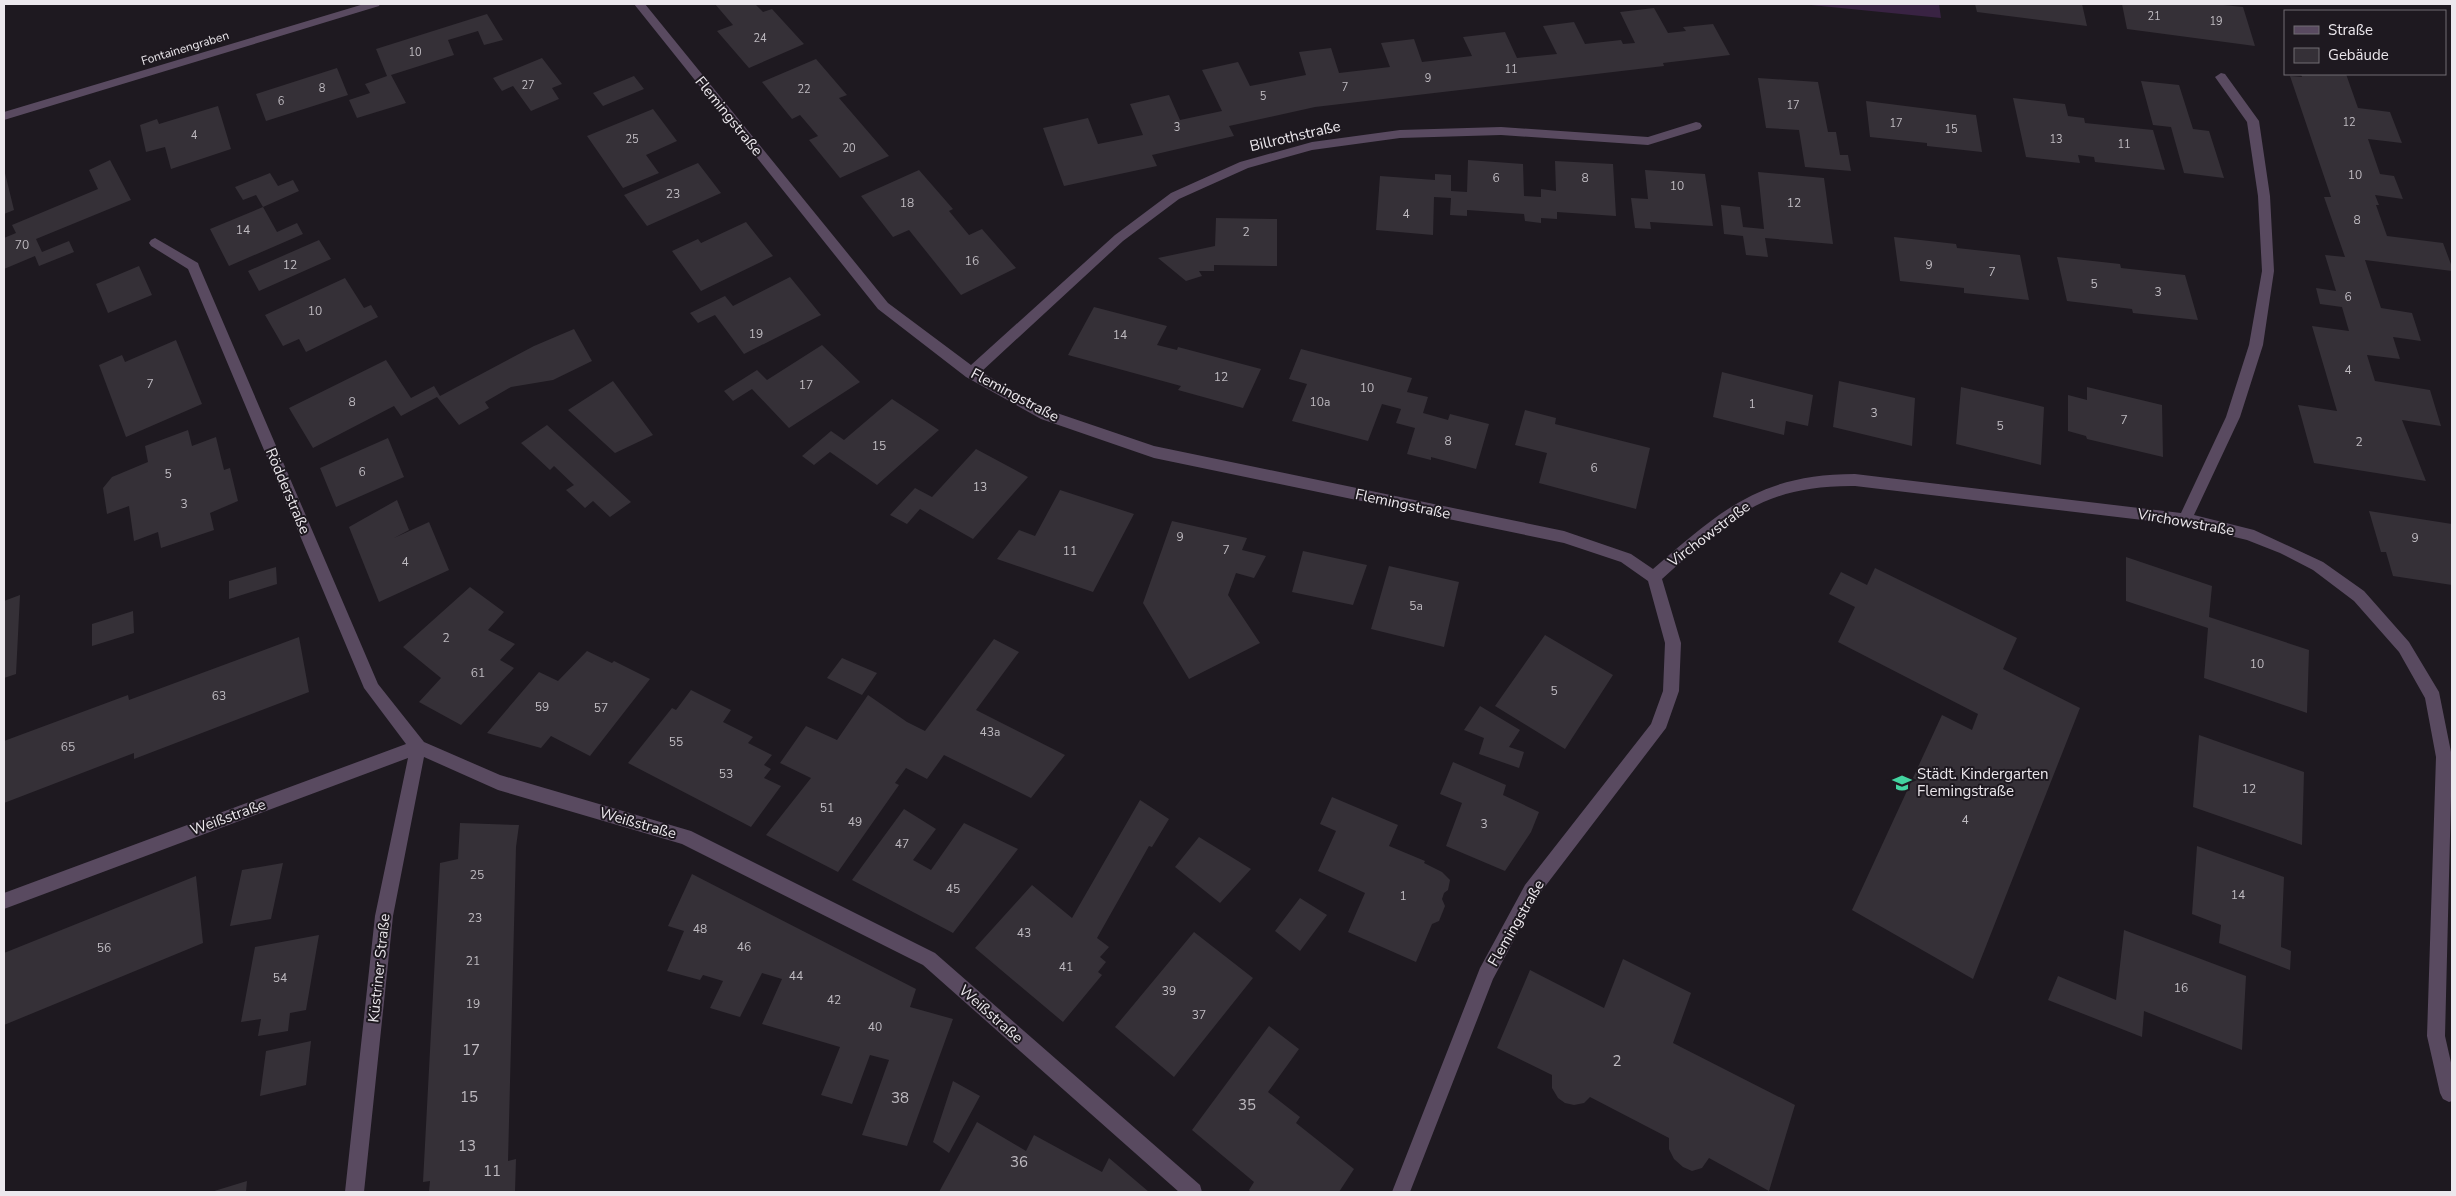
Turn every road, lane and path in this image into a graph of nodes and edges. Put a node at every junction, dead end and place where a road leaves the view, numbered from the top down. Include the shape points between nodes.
1 (375, 4) edge
2 (639, 4) edge
3 (2221, 77) dead end
4 (4, 116) edge
5 (1696, 126) dead end
6 (155, 243) dead end
7 (970, 373) junction
8 (2185, 519) junction
9 (1654, 578) junction
10 (418, 747) junction
11 (4, 901) edge
12 (2449, 1092) dead end
13 (355, 1192) edge
14 (1193, 1192) edge
15 (1401, 1192) edge

1 - 4 street, Fontainengraben
2 - 7 street, Flemingstraße via 883,306
3 - 8 street via 2252,121 2264,196 2268,271 2256,345 2233,417
5 - 7 street, Billrothstraße via 1648,141 1501,131 1400,134 1312,146 1244,165 1175,196 1119,238
6 - 10 street, Rödderstraße via 193,266 372,688
7 - 9 street, Flemingstraße via 1046,415 1154,452 1564,538 1626,558
8 - 9 street, Virchowstraße via 1826,479 1798,484 1748,502
8 - 12 street, Virchowstraße via 2249,534 2318,566 2359,596 2383,622 2404,647 2433,697 2444,757 2436,1036
9 - 15 street, Flemingstraße via 1673,643 1671,691 1658,728 1531,891 1486,974
10 - 11 street, Weißstraße
10 - 13 street, Küstriner Straße via 384,916
10 - 14 street, Weißstraße via 498,782 685,837 930,959

